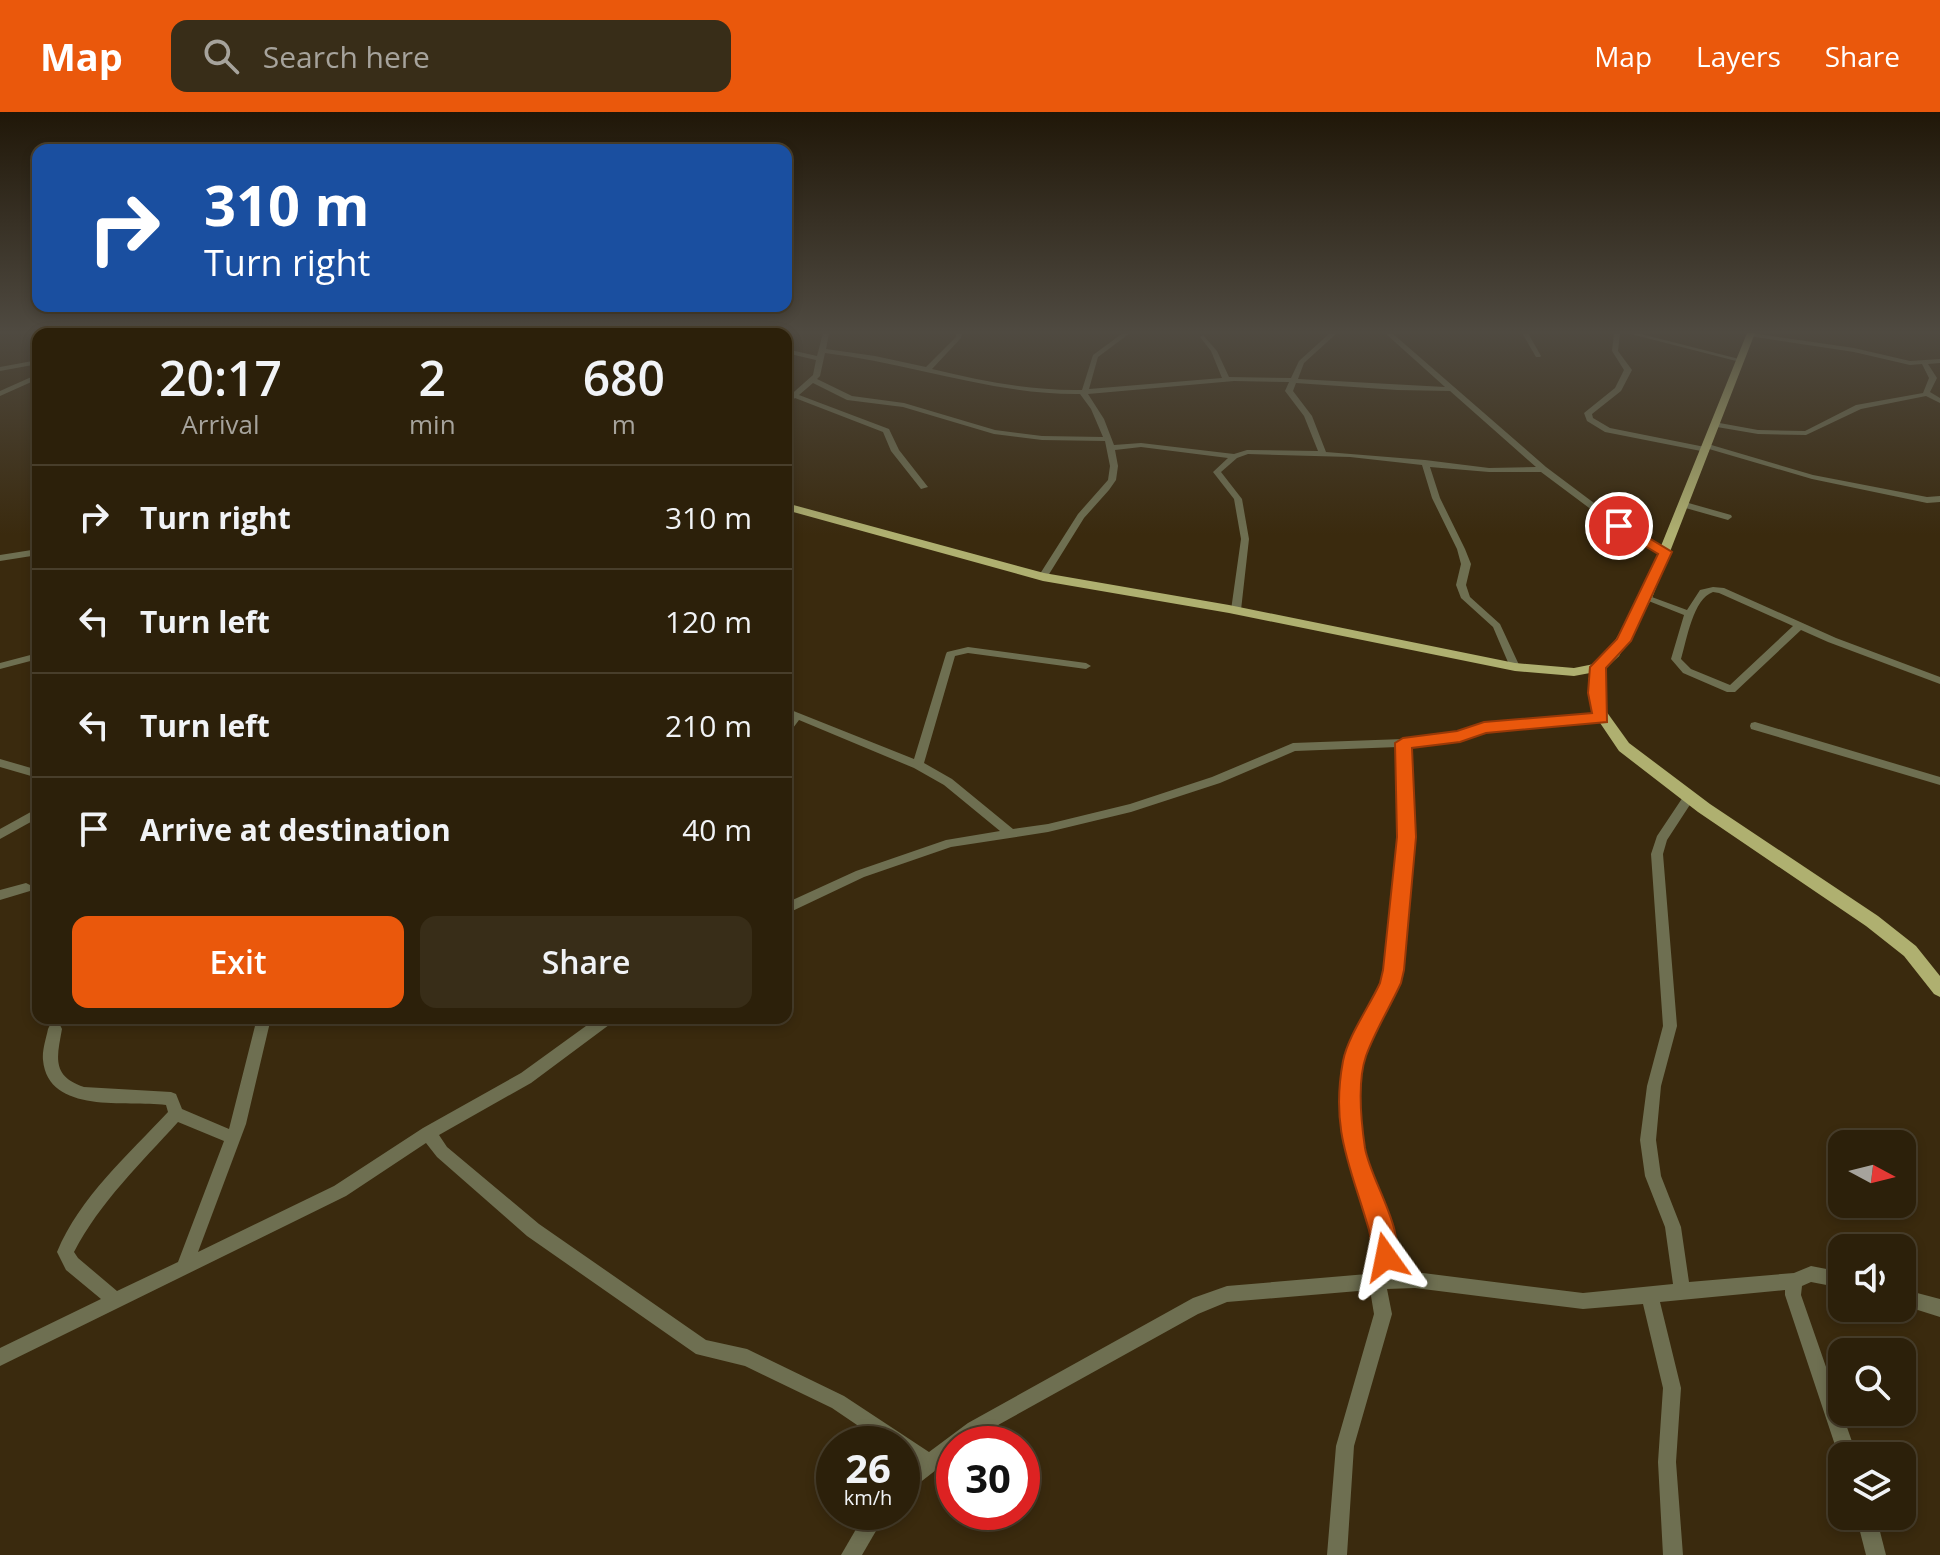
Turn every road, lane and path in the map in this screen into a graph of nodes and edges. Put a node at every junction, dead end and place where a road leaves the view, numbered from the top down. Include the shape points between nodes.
1 (807, 400) edge
2 (868, 400) edge
3 (1092, 400) edge
4 (1296, 400) edge
5 (1465, 400) edge
6 (1604, 400) edge
7 (1724, 400) edge
8 (1894, 400) edge
9 (1714, 424) junction
10 (1108, 443) junction
11 (1707, 448) junction
12 (1323, 454) junction
13 (1234, 456) junction
14 (1425, 462) junction
15 (1543, 469) junction
16 (924, 487) dead end
17 (1939, 500) edge
18 (1685, 505) junction
19 (792, 508) edge
20 (1728, 517) dead end
21 (1665, 552) junction
22 (32, 553) edge
23 (0, 558) edge
24 (1043, 577) junction
25 (1646, 598) junction
26 (1236, 610) junction
27 (1689, 614) junction
28 (1799, 626) junction
29 (32, 658) edge
30 (0, 666) edge
31 (1086, 666) dead end
32 (1515, 667) junction
33 (1598, 667) junction
34 (1940, 681) edge
35 (792, 713) edge
36 (1601, 718) junction
37 (1755, 726) dead end
38 (1403, 743) junction
39 (0, 763) edge
40 (918, 765) junction
41 (32, 772) edge
42 (1940, 781) edge
43 (1689, 797) junction
44 (32, 816) edge
45 (1010, 833) junction
46 (0, 835) edge
47 (26, 888) dead end
48 (0, 895) edge
49 (792, 906) edge
50 (1940, 989) edge
51 (263, 1024) edge
52 (600, 1024) edge
53 (55, 1029) dead end
54 (176, 1114) junction
55 (428, 1133) junction
56 (231, 1137) junction
57 (184, 1267) junction
58 (1828, 1277) edge
59 (1383, 1281) junction
60 (1794, 1281) junction
61 (1682, 1291) junction
62 (1650, 1296) junction
63 (116, 1301) junction
64 (1916, 1301) edge
65 (1940, 1308) edge
66 (0, 1357) edge
67 (875, 1426) edge
68 (1843, 1442) edge
69 (920, 1456) edge
70 (928, 1462) junction
71 (920, 1469) edge
72 (866, 1530) edge
73 (1870, 1530) edge
74 (851, 1555) edge
75 (1337, 1555) edge
76 (1673, 1555) edge
77 (1876, 1555) edge

1 - 16 street via 886,431
2 - 10 street via 904,405 994,432
3 - 10 street
4 - 12 street
5 - 15 street
6 - 11 street via 1588,413 1608,430
7 - 9 main road
8 - 9 street via 1859,407 1806,433
9 - 11 main road
10 - 13 street
10 - 24 street via 1114,474
11 - 17 street via 1842,485
11 - 18 main road
12 - 13 street
12 - 14 street
13 - 26 street via 1217,472 1238,499 1245,539
14 - 15 street via 1513,473
14 - 32 street via 1466,564 1461,585 1466,598 1497,626
15 - 21 street via 1619,526
18 - 20 street
18 - 21 main road
19 - 24 main road
21 - 25 main road
22 - 23 street
24 - 26 main road
25 - 27 street
25 - 33 main road via 1623,641
26 - 32 main road
27 - 28 street via 1701,592 1721,590
27 - 28 street via 1676,659 1687,671 1731,690
28 - 34 street
29 - 30 street
31 - 40 street via 968,650 951,654
32 - 33 main road via 1558,672
33 - 36 main road
35 - 40 street
36 - 38 street via 1484,727 1460,736
36 - 43 main road via 1636,757
37 - 42 street
38 - 45 street via 1293,747 1131,808
38 - 59 street via 1406,837 1394,970 1354,1058 1351,1101 1354,1150 1382,1233
39 - 41 street
40 - 45 street via 948,782
43 - 50 main road via 1872,921 1910,951
43 - 61 street via 1657,854 1670,1026 1648,1123 1653,1176 1673,1227
44 - 46 street
45 - 49 street via 950,843 890,862
47 - 48 street
51 - 56 street
52 - 55 street via 526,1078
53 - 54 street via 49,1065 70,1092 157,1096 171,1099
54 - 56 street
54 - 63 street via 101,1197 65,1252
55 - 57 street via 340,1191
55 - 67 street via 442,1152 533,1230 702,1348 747,1358
56 - 57 street
57 - 63 street
58 - 60 street via 1811,1274
59 - 62 street via 1415,1280 1583,1301
59 - 70 street via 1227,1294 1193,1307 986,1421
59 - 75 street via 1383,1314 1345,1446
60 - 61 street
60 - 68 street via 1793,1295
61 - 62 street
62 - 76 street via 1672,1388 1667,1462
63 - 66 street
64 - 65 street
69 - 70 street
70 - 71 street
72 - 74 street
73 - 77 street

